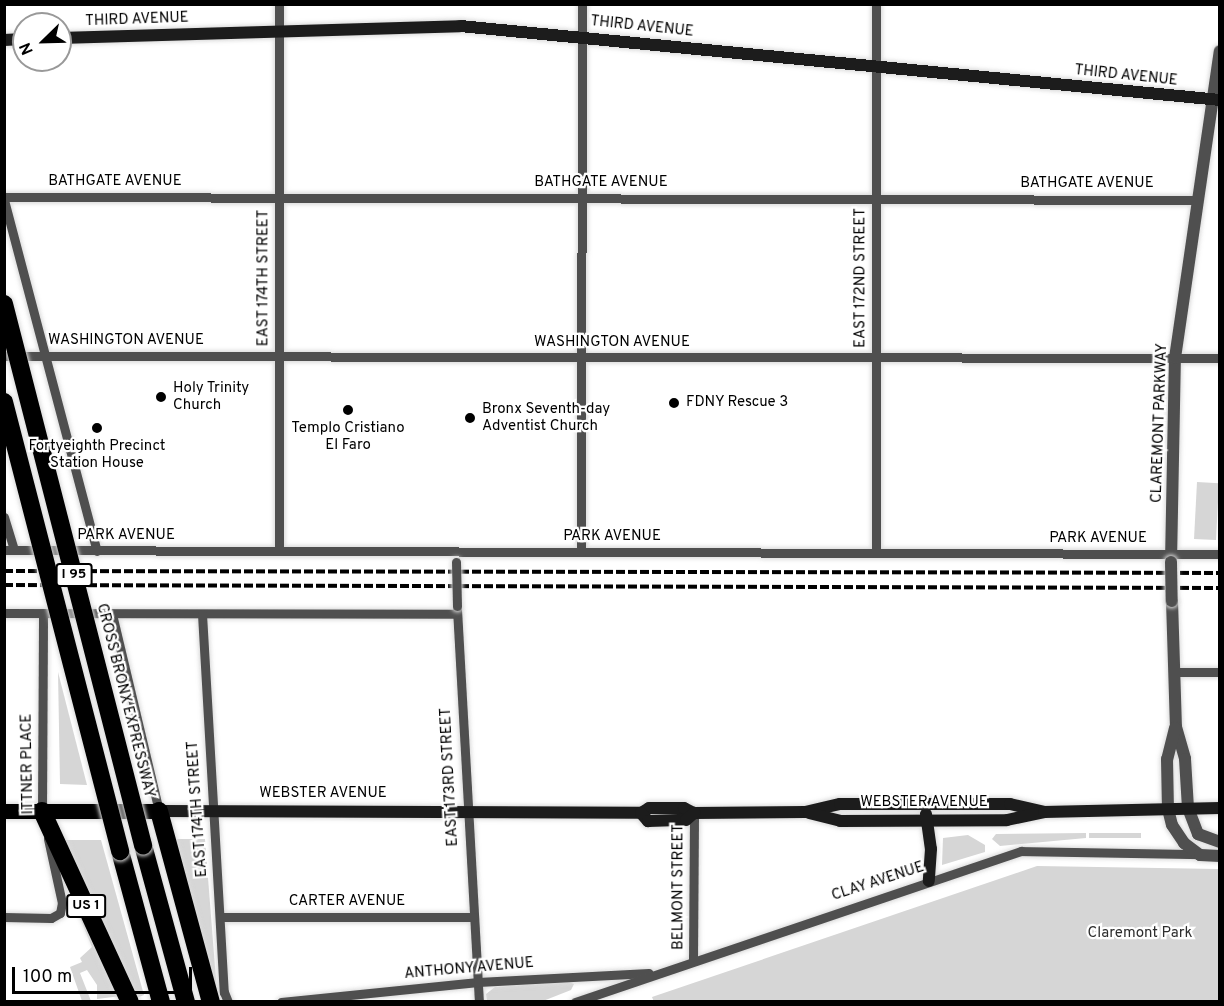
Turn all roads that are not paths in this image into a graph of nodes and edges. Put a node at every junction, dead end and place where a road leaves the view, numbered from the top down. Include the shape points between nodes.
1 (279, 4) edge
2 (582, 4) edge
3 (876, 4) edge
4 (279, 31) junction
5 (582, 36) junction
6 (72, 38) edge
7 (1220, 51) edge
8 (876, 66) junction
9 (1216, 100) edge
10 (279, 198) junction
11 (582, 198) junction
12 (4, 199) edge
13 (877, 199) junction
14 (1198, 200) junction
15 (4, 304) edge
16 (4, 356) edge
17 (45, 356) junction
18 (279, 357) junction
19 (582, 358) junction
20 (876, 358) junction
21 (1175, 358) junction
22 (1220, 358) edge
23 (4, 402) edge
24 (4, 517) edge
25 (9, 550) edge
26 (97, 551) junction
27 (279, 551) junction
28 (456, 552) junction
29 (581, 552) junction
30 (876, 552) junction
31 (1220, 554) edge
32 (1171, 558) junction
33 (457, 610) junction
34 (4, 614) edge
35 (43, 614) junction
36 (112, 614) junction
37 (202, 614) junction
38 (1174, 672) junction
39 (1220, 672) edge
40 (1176, 727) junction
41 (925, 804) junction
42 (1188, 808) junction
43 (1220, 808) edge
44 (1168, 809) junction
45 (4, 811) edge
46 (42, 811) junction
47 (213, 811) junction
48 (159, 812) junction
49 (467, 812) junction
50 (805, 812) junction
51 (1044, 812) junction
52 (694, 813) junction
53 (927, 821) junction
54 (1220, 842) edge
55 (1200, 855) junction
56 (1220, 856) edge
57 (929, 881) junction
58 (473, 916) junction
59 (4, 917) edge
60 (220, 917) junction
61 (693, 961) junction
62 (659, 973) junction
63 (478, 982) junction
64 (130, 1002) edge
65 (161, 1002) edge
66 (186, 1002) edge
67 (211, 1002) edge
68 (228, 1002) edge
69 (281, 1002) edge
70 (479, 1002) edge
71 (575, 1002) edge

1 - 4 street, EAST 174TH STREET
2 - 5 street
3 - 8 street, EAST 172ND STREET
4 - 5 main road, THIRD AVENUE via 460,26
4 - 6 main road, THIRD AVENUE
4 - 10 street, EAST 174TH STREET
5 - 8 main road, THIRD AVENUE
5 - 11 street
7 - 9 street, CLAREMONT PARKWAY
8 - 9 main road, THIRD AVENUE
8 - 13 street, EAST 172ND STREET
9 - 14 street, CLAREMONT PARKWAY
10 - 11 street, BATHGATE AVENUE
10 - 12 street, BATHGATE AVENUE
10 - 18 street, EAST 174TH STREET
11 - 13 street, BATHGATE AVENUE
11 - 19 street
12 - 17 street
13 - 14 street, BATHGATE AVENUE
13 - 20 street, EAST 172ND STREET
14 - 21 street, CLAREMONT PARKWAY
15 - 66 highway, CROSS BRONX EXPRESSWAY / I 95, bridge
16 - 17 street, WASHINGTON AVENUE
17 - 18 street, WASHINGTON AVENUE
17 - 26 street
18 - 19 street, WASHINGTON AVENUE
18 - 27 street, EAST 174TH STREET
19 - 20 street, WASHINGTON AVENUE
19 - 29 street
20 - 21 street, WASHINGTON AVENUE
20 - 30 street, EAST 172ND STREET
21 - 22 street, WASHINGTON AVENUE
21 - 32 street, CLAREMONT PARKWAY
23 - 65 highway, I 95, bridge
24 - 25 street
25 - 26 street, PARK AVENUE
26 - 27 street, PARK AVENUE
27 - 28 street, PARK AVENUE
28 - 29 street, PARK AVENUE
28 - 33 street, EAST 173RD STREET, bridge
29 - 30 street, PARK AVENUE
30 - 32 street, PARK AVENUE
31 - 32 street, PARK AVENUE
32 - 38 street, CLAREMONT PARKWAY, bridge
33 - 37 street
33 - 49 street, EAST 173RD STREET
34 - 35 street
35 - 36 street
35 - 46 street, ITTNER PLACE
36 - 37 street
36 - 48 street
37 - 47 street, EAST 174TH STREET
38 - 39 street
38 - 40 street, CLAREMONT PARKWAY
40 - 42 street, CLAREMONT PARKWAY via 1185,759
40 - 44 street, CLAREMONT PARKWAY via 1167,759
41 - 50 main road, WEBSTER AVENUE via 840,804
41 - 51 main road, WEBSTER AVENUE via 1010,804
41 - 53 main road
42 - 43 main road, WEBSTER AVENUE
42 - 44 main road, WEBSTER AVENUE
42 - 54 street via 1198,834
44 - 51 main road, WEBSTER AVENUE
44 - 55 street via 1177,834
45 - 46 main road, WEBSTER AVENUE
46 - 48 main road, WEBSTER AVENUE
46 - 59 street, ITTNER PLACE via 62,903 60,912 51,918
46 - 64 highway, US 1
47 - 48 main road, WEBSTER AVENUE
47 - 49 main road, WEBSTER AVENUE
47 - 60 street, EAST 174TH STREET
48 - 67 highway
49 - 52 main road, WEBSTER AVENUE via 641,813 648,821 686,820
49 - 58 street, EAST 173RD STREET
50 - 52 main road, WEBSTER AVENUE
50 - 53 main road, WEBSTER AVENUE via 840,821
51 - 53 main road, WEBSTER AVENUE via 1007,820
52 - 61 street, BELMONT STREET
53 - 57 main road via 931,849
55 - 56 street, CLAY AVENUE
55 - 57 street, CLAY AVENUE via 1021,851
57 - 61 street, CLAY AVENUE
58 - 60 street, CARTER AVENUE
58 - 63 street, EAST 173RD STREET
60 - 68 street, EAST 174TH STREET via 224,992
61 - 62 street, CLAY AVENUE
62 - 63 street, ANTHONY AVENUE
62 - 71 street, CLAY AVENUE
63 - 69 street, ANTHONY AVENUE
63 - 70 street, EAST 173RD STREET

